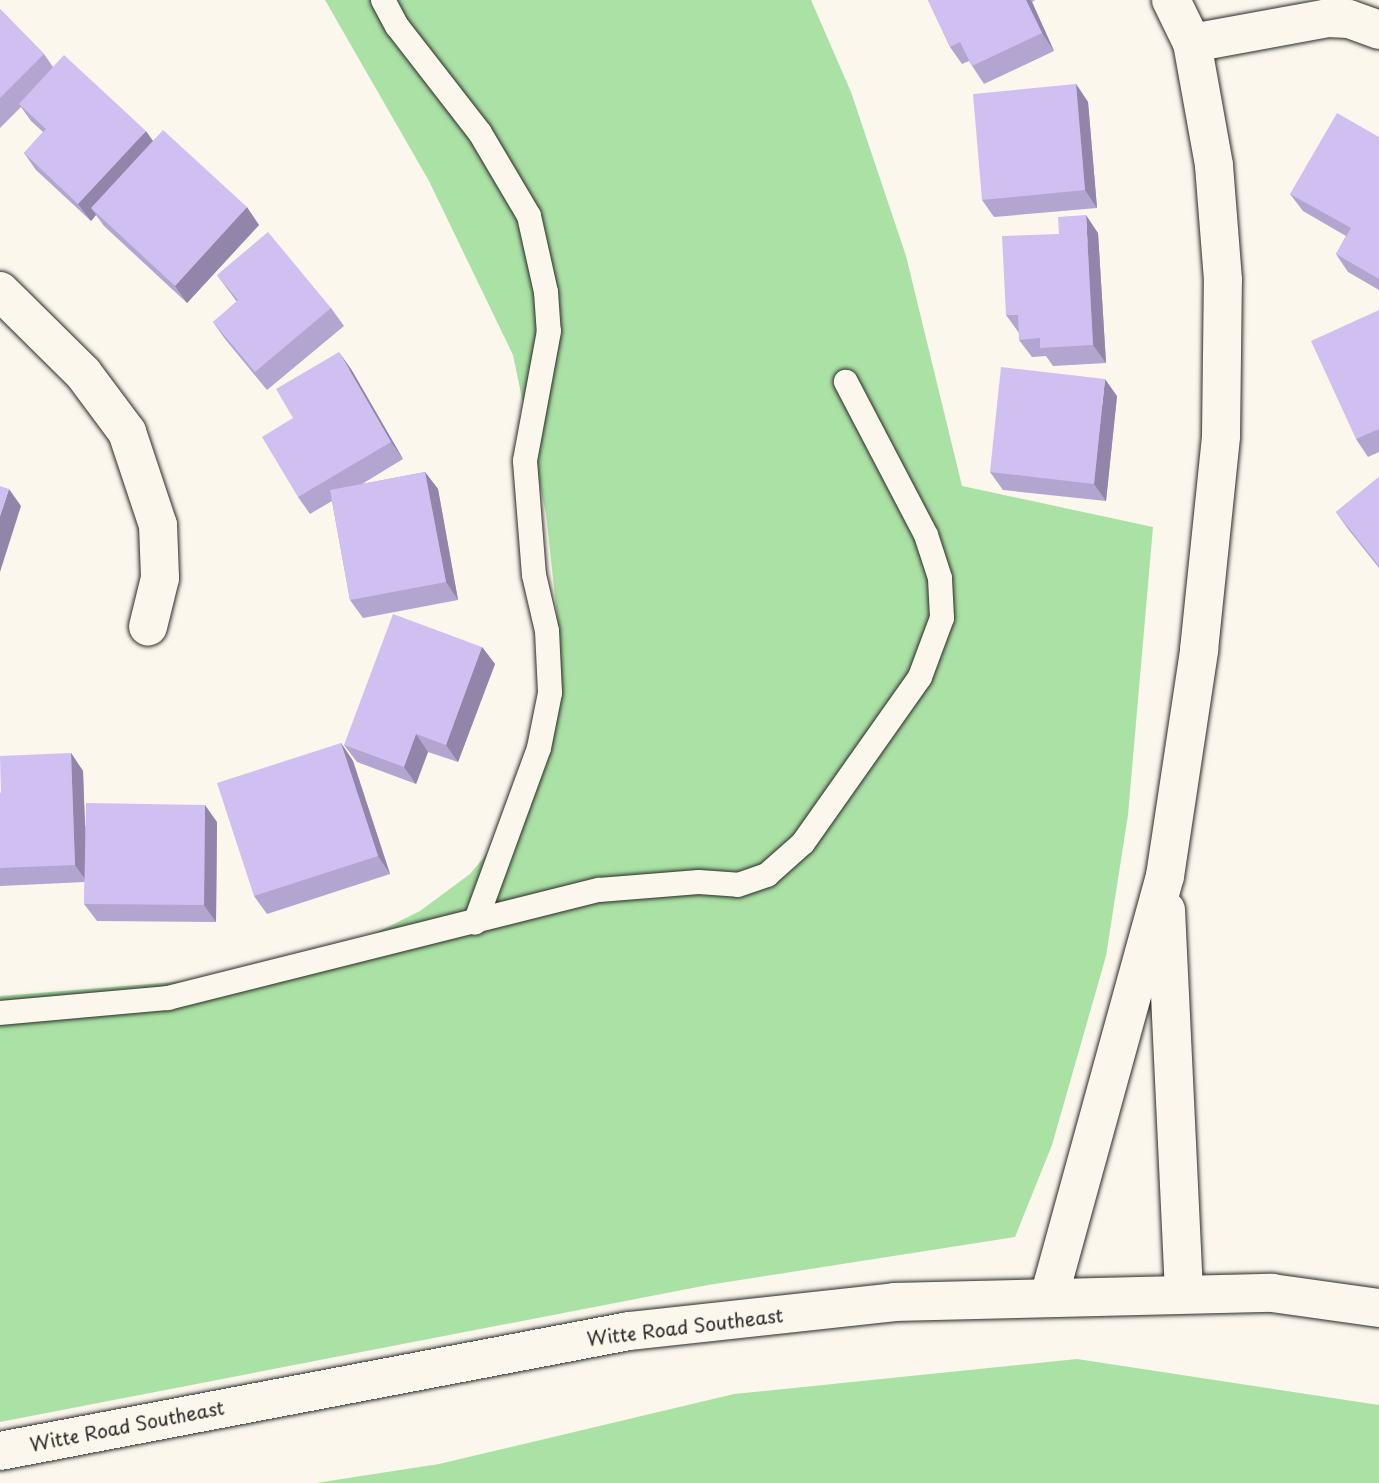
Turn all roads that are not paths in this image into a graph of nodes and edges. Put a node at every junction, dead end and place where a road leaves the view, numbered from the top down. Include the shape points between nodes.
1 (383, 0) edge
2 (1171, 0) edge
3 (1379, 30) edge
4 (1192, 43) junction
5 (0, 291) edge
6 (846, 382) dead end
7 (148, 627) dead end
8 (1165, 876) junction
9 (475, 923) junction
10 (0, 1013) edge
11 (1184, 1294) junction
12 (1049, 1297) junction
13 (1379, 1308) edge
14 (0, 1451) edge

1 - 9 lane via 397,26 480,132 529,216 546,292 549,331 525,461 534,575 547,631 550,693 539,748
2 - 4 street
3 - 4 street via 1349,19 1328,18
4 - 8 street via 1214,164 1223,280 1221,436 1199,650
5 - 7 street via 83,373 127,432 158,525 160,578
6 - 9 lane via 926,534 940,578 942,618 920,677 803,843 767,874 738,885 699,882 599,890
8 - 11 street
8 - 12 street
9 - 10 lane via 168,998
11 - 12 street, Witte Road Southeast
11 - 13 street, Witte Road Southeast via 1272,1293
12 - 14 street, Witte Road Southeast via 894,1302 629,1331

